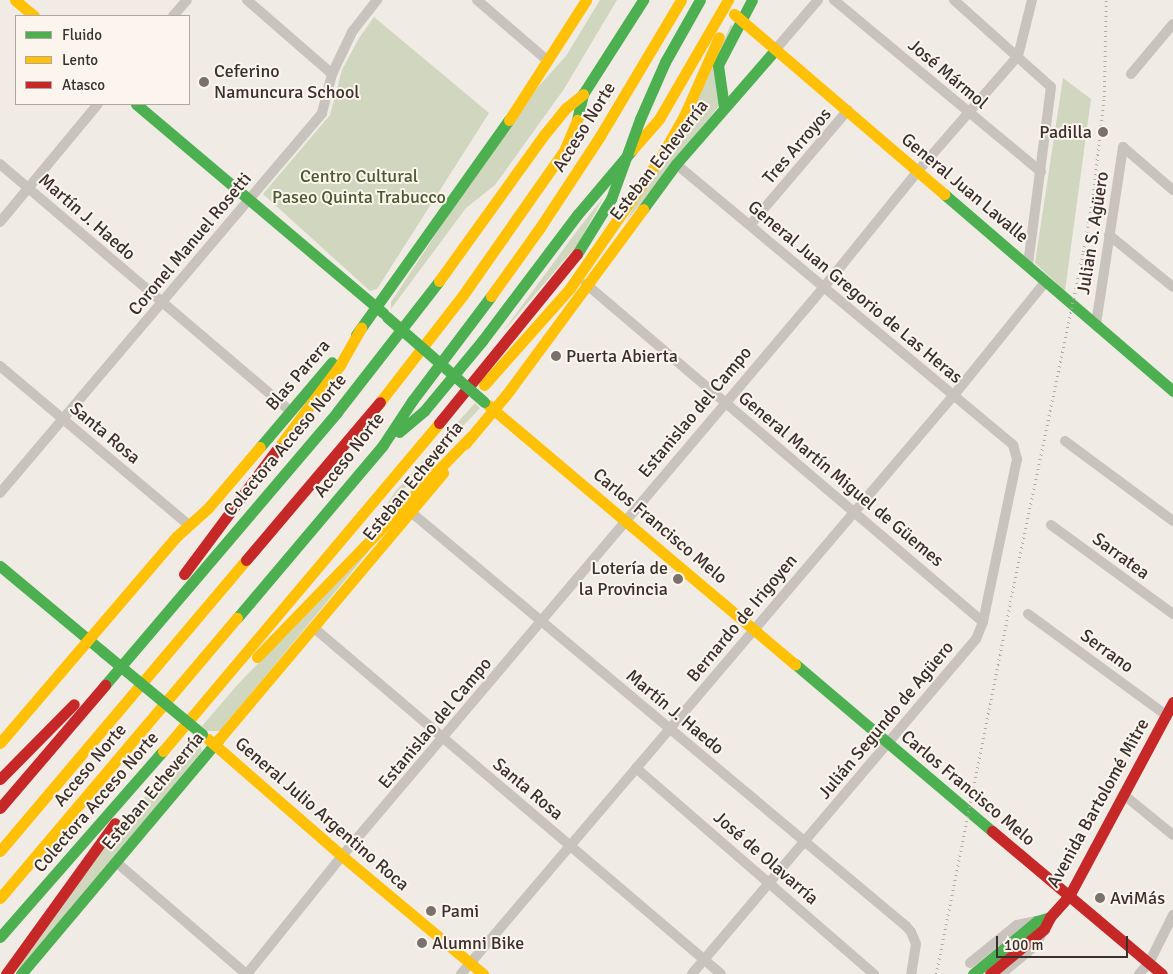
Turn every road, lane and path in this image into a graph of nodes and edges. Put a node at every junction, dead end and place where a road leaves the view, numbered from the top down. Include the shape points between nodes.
1 (15, 0) edge
2 (187, 0) edge
3 (247, 0) edge
4 (377, 0) edge
5 (586, 0) edge
6 (643, 0) edge
7 (681, 0) edge
8 (700, 0) edge
9 (730, 0) edge
10 (752, 0) edge
11 (818, 0) edge
12 (834, 0) edge
13 (954, 0) edge
14 (1032, 0) edge
15 (482, 2) edge
16 (33, 15) edge
17 (174, 15) edge
18 (737, 17) junction
19 (1173, 24) edge
20 (775, 50) junction
21 (1018, 56) junction
22 (548, 62) junction
23 (332, 74) junction
24 (1131, 74) dead end
25 (583, 94) junction
26 (97, 105) edge
27 (137, 105) edge
28 (724, 107) junction
29 (848, 110) junction
30 (968, 113) junction
31 (0, 164) edge
32 (676, 164) junction
33 (917, 172) junction
34 (1041, 172) junction
35 (29, 188) junction
36 (1173, 190) edge
37 (249, 199) junction
38 (0, 222) edge
39 (750, 225) junction
40 (1109, 235) junction
41 (1028, 265) junction
42 (1046, 281) junction
43 (586, 284) junction
44 (824, 287) junction
45 (1173, 288) edge
46 (161, 302) junction
47 (377, 308) junction
48 (1096, 324) junction
49 (361, 328) junction
50 (0, 366) edge
51 (1173, 391) edge
52 (954, 395) junction
53 (724, 402) junction
54 (290, 410) junction
55 (494, 410) junction
56 (63, 418) junction
57 (470, 437) junction
58 (1065, 441) dead end
59 (383, 445) junction
60 (1013, 445) joint
61 (411, 458) junction
62 (0, 493) edge
63 (854, 512) junction
64 (412, 513) junction
65 (626, 520) junction
66 (1173, 521) edge
67 (189, 525) junction
68 (1051, 525) dead end
69 (0, 566) edge
70 (1028, 614) dead end
71 (1173, 614) edge
72 (542, 622) junction
73 (983, 622) junction
74 (314, 628) junction
75 (755, 628) junction
76 (87, 639) junction
77 (136, 649) junction
78 (115, 673) junction
79 (1173, 702) edge
80 (1166, 715) junction
81 (189, 721) junction
82 (670, 729) junction
83 (179, 732) junction
84 (444, 739) junction
85 (0, 743) edge
86 (887, 743) junction
87 (215, 744) junction
88 (636, 768) junction
89 (0, 779) edge
90 (1124, 795) junction
91 (0, 808) edge
92 (1173, 835) edge
93 (804, 842) junction
94 (570, 846) junction
95 (0, 851) edge
96 (342, 856) junction
97 (116, 862) junction
98 (770, 882) junction
99 (1069, 896) junction
100 (0, 898) edge
101 (1173, 915) edge
102 (1041, 925) junction
103 (0, 937) edge
104 (704, 960) junction
105 (1149, 963) junction
106 (470, 964) junction
107 (972, 969) edge
108 (6, 974) edge
109 (21, 974) edge
110 (247, 974) edge
111 (461, 974) edge
112 (483, 974) edge
113 (692, 974) edge
114 (721, 974) edge
115 (874, 974) edge
116 (911, 974) edge
117 (990, 974) edge
118 (1001, 974) edge
119 (1139, 974) edge
120 (1162, 974) edge

1 - 16 main road
2 - 17 street
3 - 23 street
4 - 23 street, Coronel Manuel Rosetti via 352,32
5 - 22 main road, Blas Parera
6 - 25 main road, Acceso Norte
7 - 59 main road, Acceso Norte via 600,136 539,229
8 - 61 main road, bridge via 665,62 611,199 584,244
9 - 59 main road via 659,119 577,215 482,341 424,411
9 - 61 main road via 714,50 674,136 570,288 520,347
10 - 18 main road
11 - 20 street, Esteban Echeverría
12 - 30 street, José Mármol
13 - 21 street
14 - 21 street, Estanislao del Campo
15 - 22 street
18 - 20 main road, General Juan Lavalle
18 - 28 main road via 718,65
19 - 24 street
20 - 28 main road, Esteban Echeverría
20 - 29 main road, General Juan Lavalle
21 - 30 street, Estanislao del Campo
21 - 34 street via 1051,87
22 - 47 main road, Blas Parera
23 - 37 street, Coronel Manuel Rosetti via 322,113
25 - 77 main road, Colectora Acceso Norte via 566,108 544,135 422,304 337,412
25 - 95 main road, Acceso Norte via 579,114 564,151 413,361
26 - 35 street
27 - 37 main road, Carlos Francisco Melo
28 - 32 main road, Esteban Echeverría
29 - 33 main road, General Juan Lavalle
29 - 39 street, Tres Arroyos
30 - 33 street, Estanislao del Campo
30 - 34 street, José Mármol
31 - 35 street, Martín J. Haedo
32 - 39 street, General Juan Gregorio de Las Heras
32 - 43 main road, Esteban Echeverría
33 - 41 main road, General Juan Lavalle
33 - 44 street, Estanislao del Campo
34 - 41 street
35 - 38 street
35 - 46 street, Martín J. Haedo
36 - 40 street, Julian S. Agüero via 1123,147
37 - 46 street, Coronel Manuel Rosetti
37 - 47 main road, Carlos Francisco Melo
39 - 44 street, General Juan Gregorio de Las Heras
40 - 45 street
40 - 48 street, Julian S. Agüero
41 - 42 main road, General Juan Lavalle
42 - 48 main road, General Juan Lavalle
42 - 52 street, Bernardo de Irigoyen
43 - 53 street, General Martín Miguel de Güemes
43 - 55 main road, Esteban Echeverría
44 - 52 street, General Juan Gregorio de Las Heras
44 - 53 street, Estanislao del Campo
46 - 54 street, Martín J. Haedo
46 - 56 street, Coronel Manuel Rosetti
47 - 49 main road, Blas Parera
47 - 55 main road, Carlos Francisco Melo, bridge
48 - 51 main road, General Juan Lavalle
49 - 54 main road, Blas Parera
49 - 77 main road via 340,365 165,599
50 - 56 street, Santa Rosa
52 - 60 street, General Juan Gregorio de Las Heras
52 - 63 street, Bernardo de Irigoyen
53 - 63 street, General Martín Miguel de Güemes
53 - 65 street, Estanislao del Campo
54 - 67 main road, Blas Parera via 208,508
55 - 57 main road, Esteban Echeverría
55 - 65 main road, Carlos Francisco Melo
56 - 62 street, Coronel Manuel Rosetti
56 - 67 street, Santa Rosa
57 - 64 main road, Esteban Echeverría
57 - 81 main road via 240,675
58 - 66 street
59 - 100 main road, Acceso Norte
60 - 73 street, Julián Segundo de Agüero via 1017,459
61 - 81 main road, Colectora Acceso Norte
63 - 73 street, General Martín Miguel de Güemes
63 - 75 street, Bernardo de Irigoyen
64 - 72 street, Martín J. Haedo
64 - 74 main road, Esteban Echeverría
65 - 72 street, Estanislao del Campo
65 - 75 main road, Carlos Francisco Melo
67 - 76 main road, Blas Parera
68 - 71 street, Sarratea
69 - 76 main road, General Julio Argentino Roca
70 - 80 street, Serrano
72 - 82 street, Martín J. Haedo
72 - 84 street, Estanislao del Campo
73 - 86 street, Julián Segundo de Agüero via 976,639
74 - 84 street, Santa Rosa
74 - 87 main road, Esteban Echeverría
75 - 82 street, Bernardo de Irigoyen
75 - 86 main road, Carlos Francisco Melo
76 - 85 main road, Blas Parera
76 - 87 main road, General Julio Argentino Roca, bridge
77 - 78 main road, Colectora Acceso Norte
78 - 89 main road via 70,708
78 - 91 main road, Colectora Acceso Norte
79 - 80 main road, Avenida Bartolomé Mitre
80 - 90 main road, Avenida Bartolomé Mitre
81 - 83 main road, Colectora Acceso Norte
82 - 88 street, Bernardo de Irigoyen
82 - 93 street, Martín J. Haedo
83 - 103 main road, Colectora Acceso Norte
83 - 108 main road via 161,762
84 - 94 street, Santa Rosa
84 - 96 street, Estanislao del Campo
86 - 93 street, Julián Segundo de Agüero
86 - 99 main road, Carlos Francisco Melo
87 - 96 main road, General Julio Argentino Roca
87 - 97 main road, Esteban Echeverría
88 - 94 street, Bernardo de Irigoyen
88 - 98 street, José de Olavarría
90 - 92 street
90 - 99 main road, Avenida Bartolomé Mitre
93 - 98 street, Julián Segundo de Agüero
93 - 116 street, Martín J. Haedo via 906,926 914,938 916,950
94 - 104 street, Santa Rosa
94 - 106 street, Bernardo de Irigoyen
96 - 106 main road, General Julio Argentino Roca
96 - 110 street, Estanislao del Campo
97 - 109 main road, Esteban Echeverría
97 - 110 street
98 - 104 street, Julián Segundo de Agüero
98 - 115 street, José de Olavarría
99 - 102 main road, Avenida Bartolomé Mitre
99 - 105 main road, Carlos Francisco Melo
101 - 105 street
102 - 107 main road, Avenida Bartolomé Mitre
102 - 117 main road, Avenida Bartolomé Mitre
102 - 118 street via 1035,946
104 - 113 street, Julián Segundo de Agüero
104 - 114 street, Santa Rosa
105 - 119 street
105 - 120 main road, Carlos Francisco Melo
106 - 111 street, Bernardo de Irigoyen
106 - 112 main road, General Julio Argentino Roca

